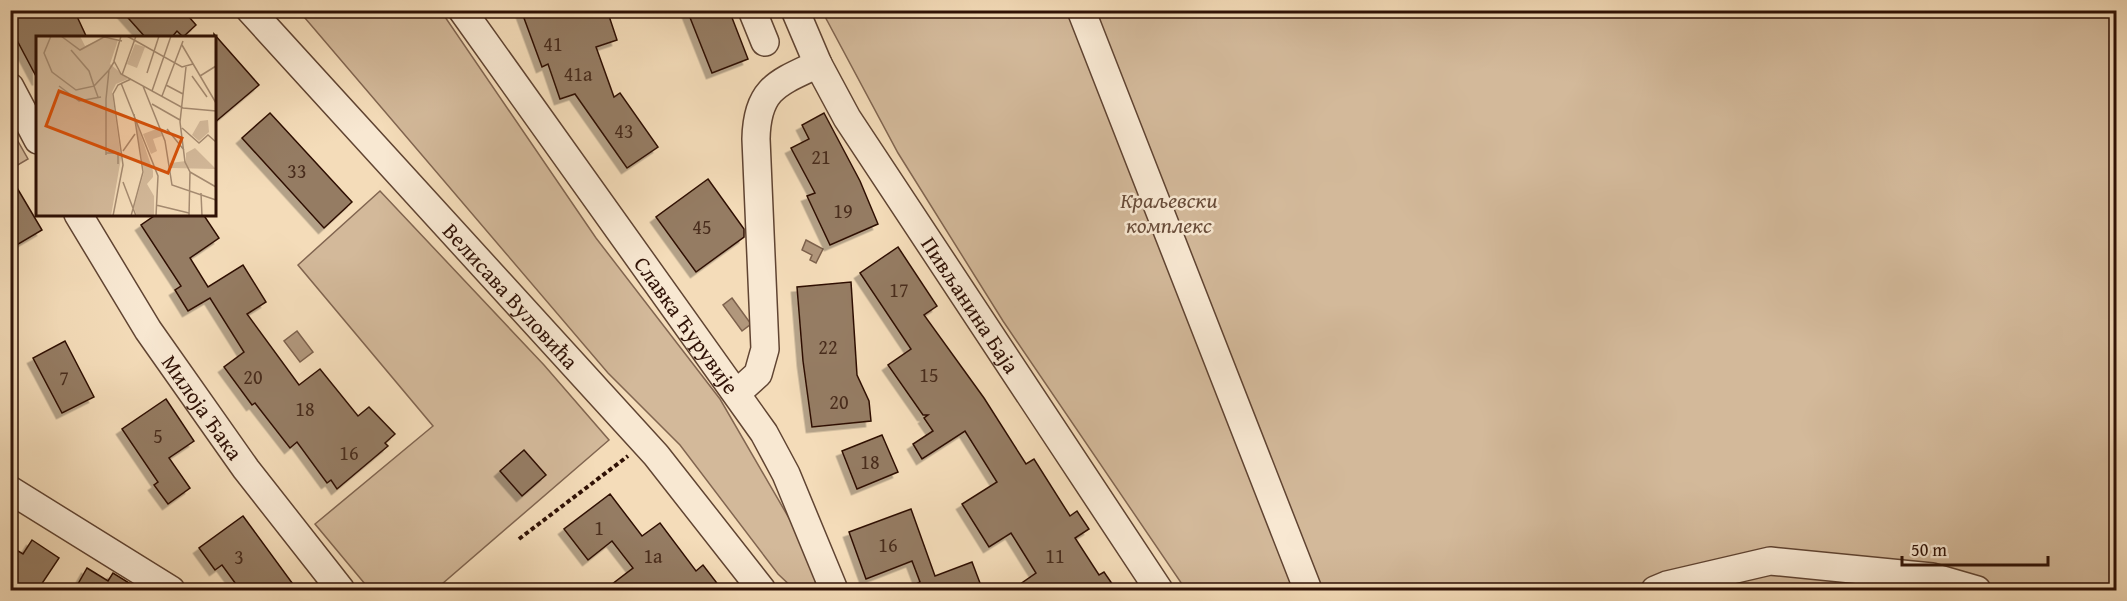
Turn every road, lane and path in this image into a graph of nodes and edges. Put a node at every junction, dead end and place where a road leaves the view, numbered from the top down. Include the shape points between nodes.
1 (250, 10) edge
2 (462, 10) edge
3 (752, 10) edge
4 (795, 10) edge
5 (1081, 10) edge
6 (765, 42) dead end
7 (818, 64) junction
8 (10, 87) edge
9 (36, 136) edge
10 (79, 216) edge
11 (737, 393) junction
12 (644, 442) junction
13 (10, 490) edge
14 (519, 539) dead end
15 (171, 591) edge
16 (341, 591) edge
17 (762, 591) edge
18 (834, 591) edge
19 (1159, 591) edge
20 (1308, 591) edge
21 (1655, 591) edge
22 (1977, 591) edge

1 - 12 street, Велисава Вуловића
2 - 11 street, Славка Ћурувије
3 - 6 street
4 - 7 street, Пивљанина Баја
5 - 20 street
7 - 11 street, Славка Ћурувије via 768,91 757,114 765,350 758,374
7 - 19 street, Пивљанина Баја via 881,171
8 - 9 street
10 - 16 street, Милоја Ђака via 148,330 246,469
11 - 18 street via 777,456
12 - 14 path
12 - 17 street, Велисава Вуловића
13 - 15 street
21 - 22 street via 1770,561 1932,577

